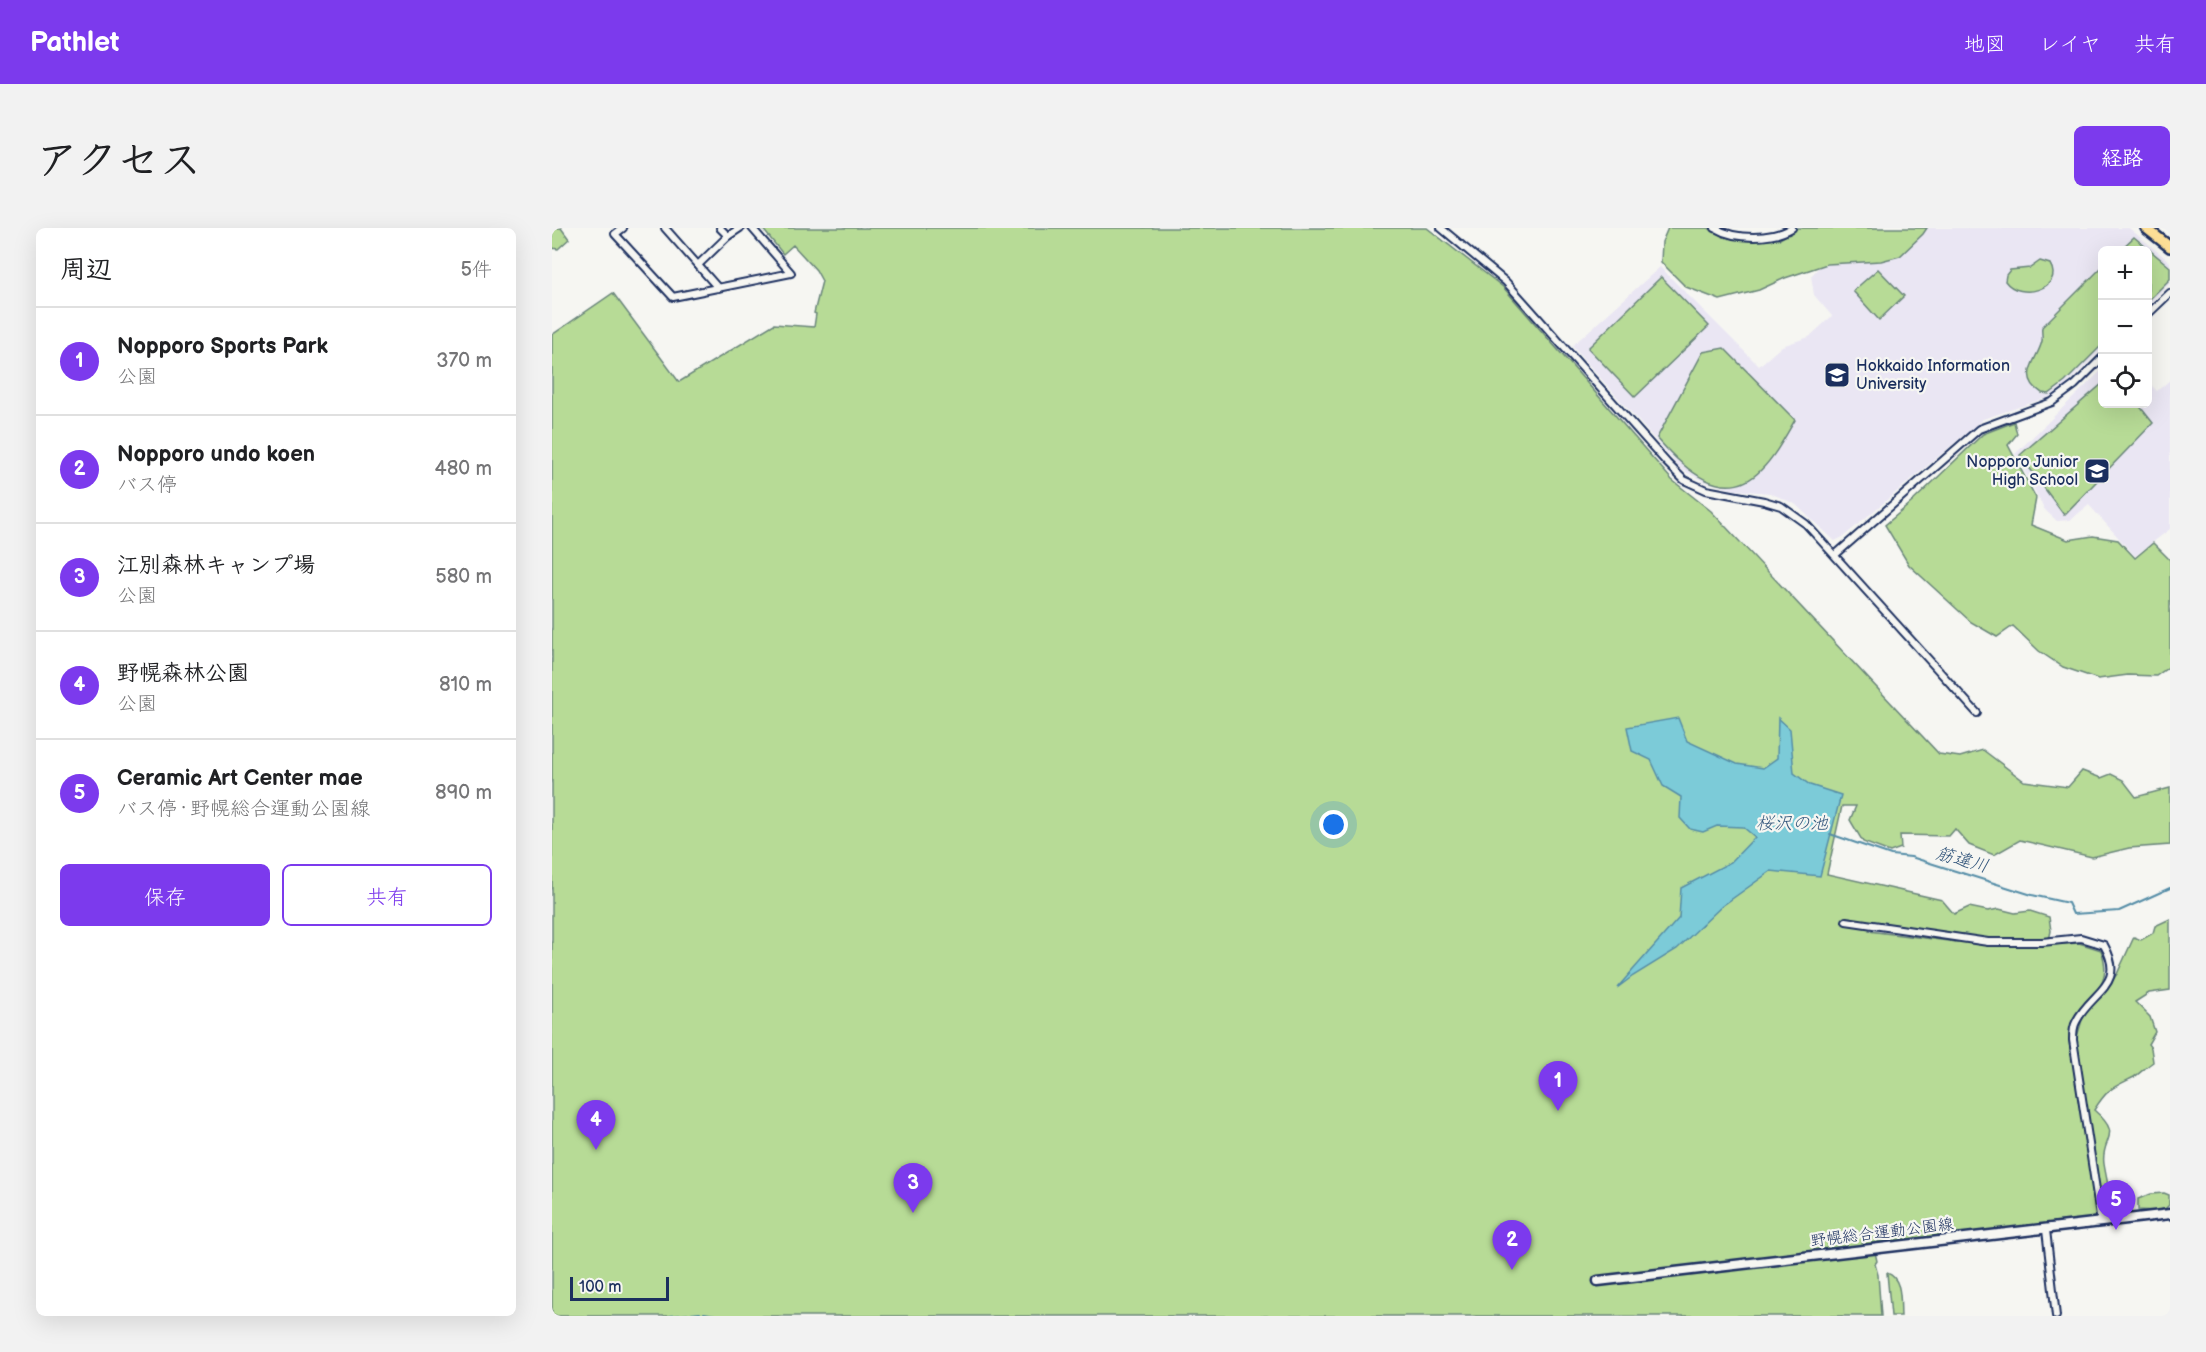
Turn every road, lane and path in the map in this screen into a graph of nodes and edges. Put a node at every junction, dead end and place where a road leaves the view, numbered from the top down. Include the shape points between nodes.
1 (623, 228) edge
2 (665, 228) edge
3 (720, 228) edge
4 (740, 228) edge
5 (752, 228) edge
6 (1441, 228) edge
7 (1715, 228) edge
8 (1792, 228) edge
9 (2146, 228) edge
10 (728, 236) junction
11 (2170, 247) edge
12 (698, 265) junction
13 (718, 288) junction
14 (2170, 292) edge
15 (2152, 310) edge
16 (2098, 363) edge
17 (1835, 555) junction
18 (1977, 713) dead end
19 (1846, 921) dead end
20 (2170, 1214) edge
21 (2101, 1222) junction
22 (2046, 1230) junction
23 (1598, 1281) dead end
24 (2056, 1316) edge

1 - 13 street via 615,234 674,297
2 - 12 street
3 - 10 street
4 - 10 street
5 - 13 street via 792,273
6 - 17 street via 1506,282 1684,480 1706,490 1781,506 1806,524
7 - 8 street via 1740,235 1770,236
9 - 11 main road
10 - 12 street
12 - 13 street
14 - 15 street
16 - 17 street via 2052,402 1979,429
17 - 18 street
19 - 21 street via 1988,942 2080,938 2104,945 2112,959 2109,978 2075,1023 2073,1040
20 - 21 main road, 野幌総合運動公園線
21 - 22 main road, 野幌総合運動公園線
22 - 23 main road, 野幌総合運動公園線
22 - 24 street

